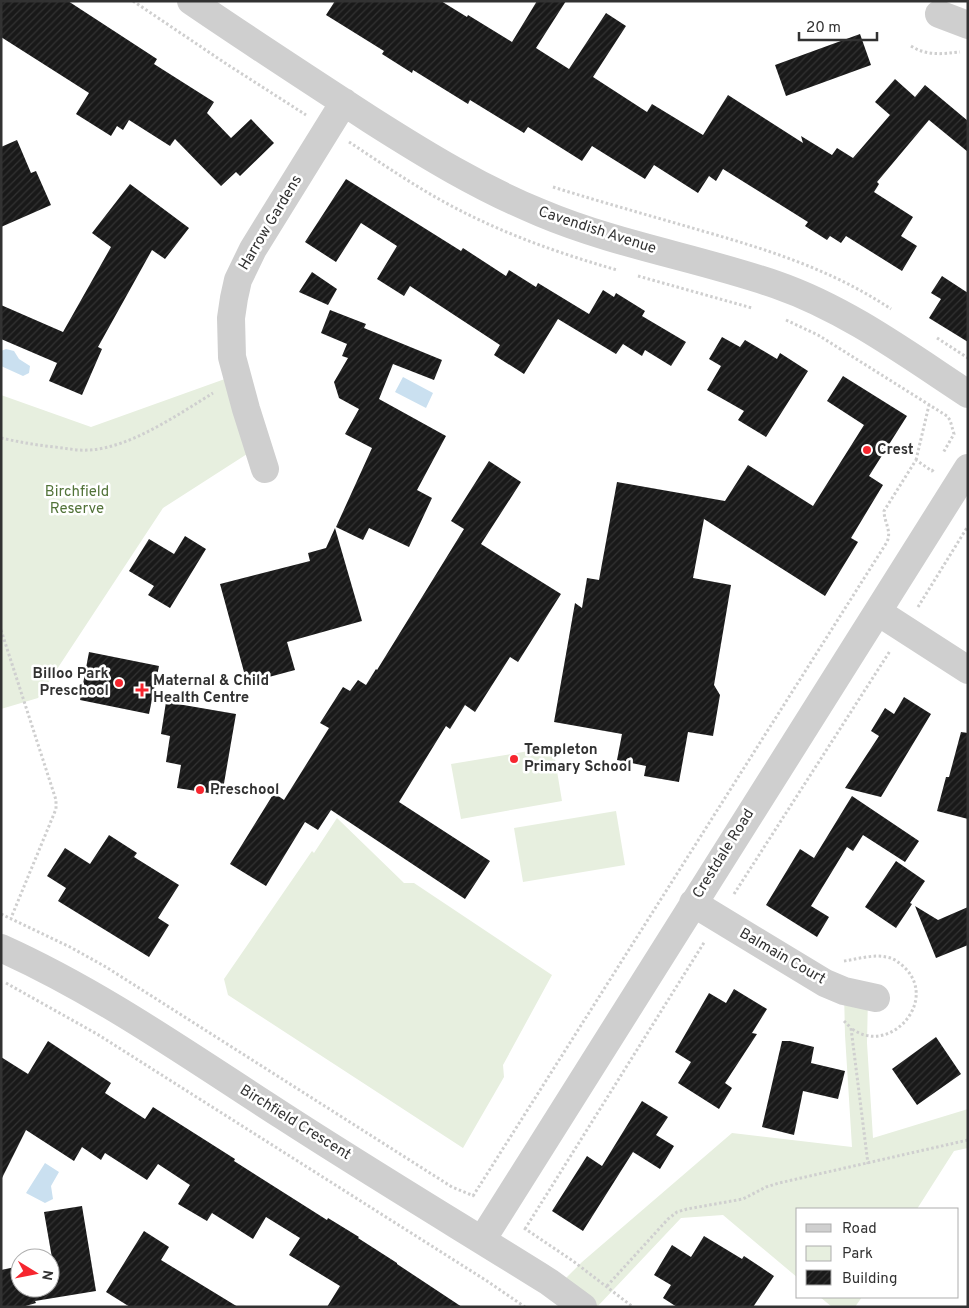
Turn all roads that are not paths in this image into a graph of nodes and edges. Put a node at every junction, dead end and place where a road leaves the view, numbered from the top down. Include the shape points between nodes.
1 (191, 1) edge
2 (939, 14) dead end
3 (968, 25) edge
4 (344, 102) junction
5 (968, 394) edge
6 (968, 468) edge
7 (265, 469) dead end
8 (878, 612) junction
9 (968, 670) edge
10 (693, 903) junction
11 (1, 948) edge
12 (876, 998) dead end
13 (482, 1240) junction
14 (583, 1307) edge

1 - 4 street, Cavendish Avenue
2 - 3 street
4 - 5 street, Cavendish Avenue via 467,179 541,214 778,285 811,299 874,333
4 - 7 street, Harrow Gardens via 253,249 241,272 234,298 232,357
6 - 8 street, Crestdale Road
8 - 9 street
8 - 10 street, Crestdale Road
10 - 12 street, Balmain Court via 825,983
10 - 13 street, Crestdale Road
11 - 13 street, Birchfield Crescent via 39,965 122,1013
13 - 14 street, Birchfield Crescent

